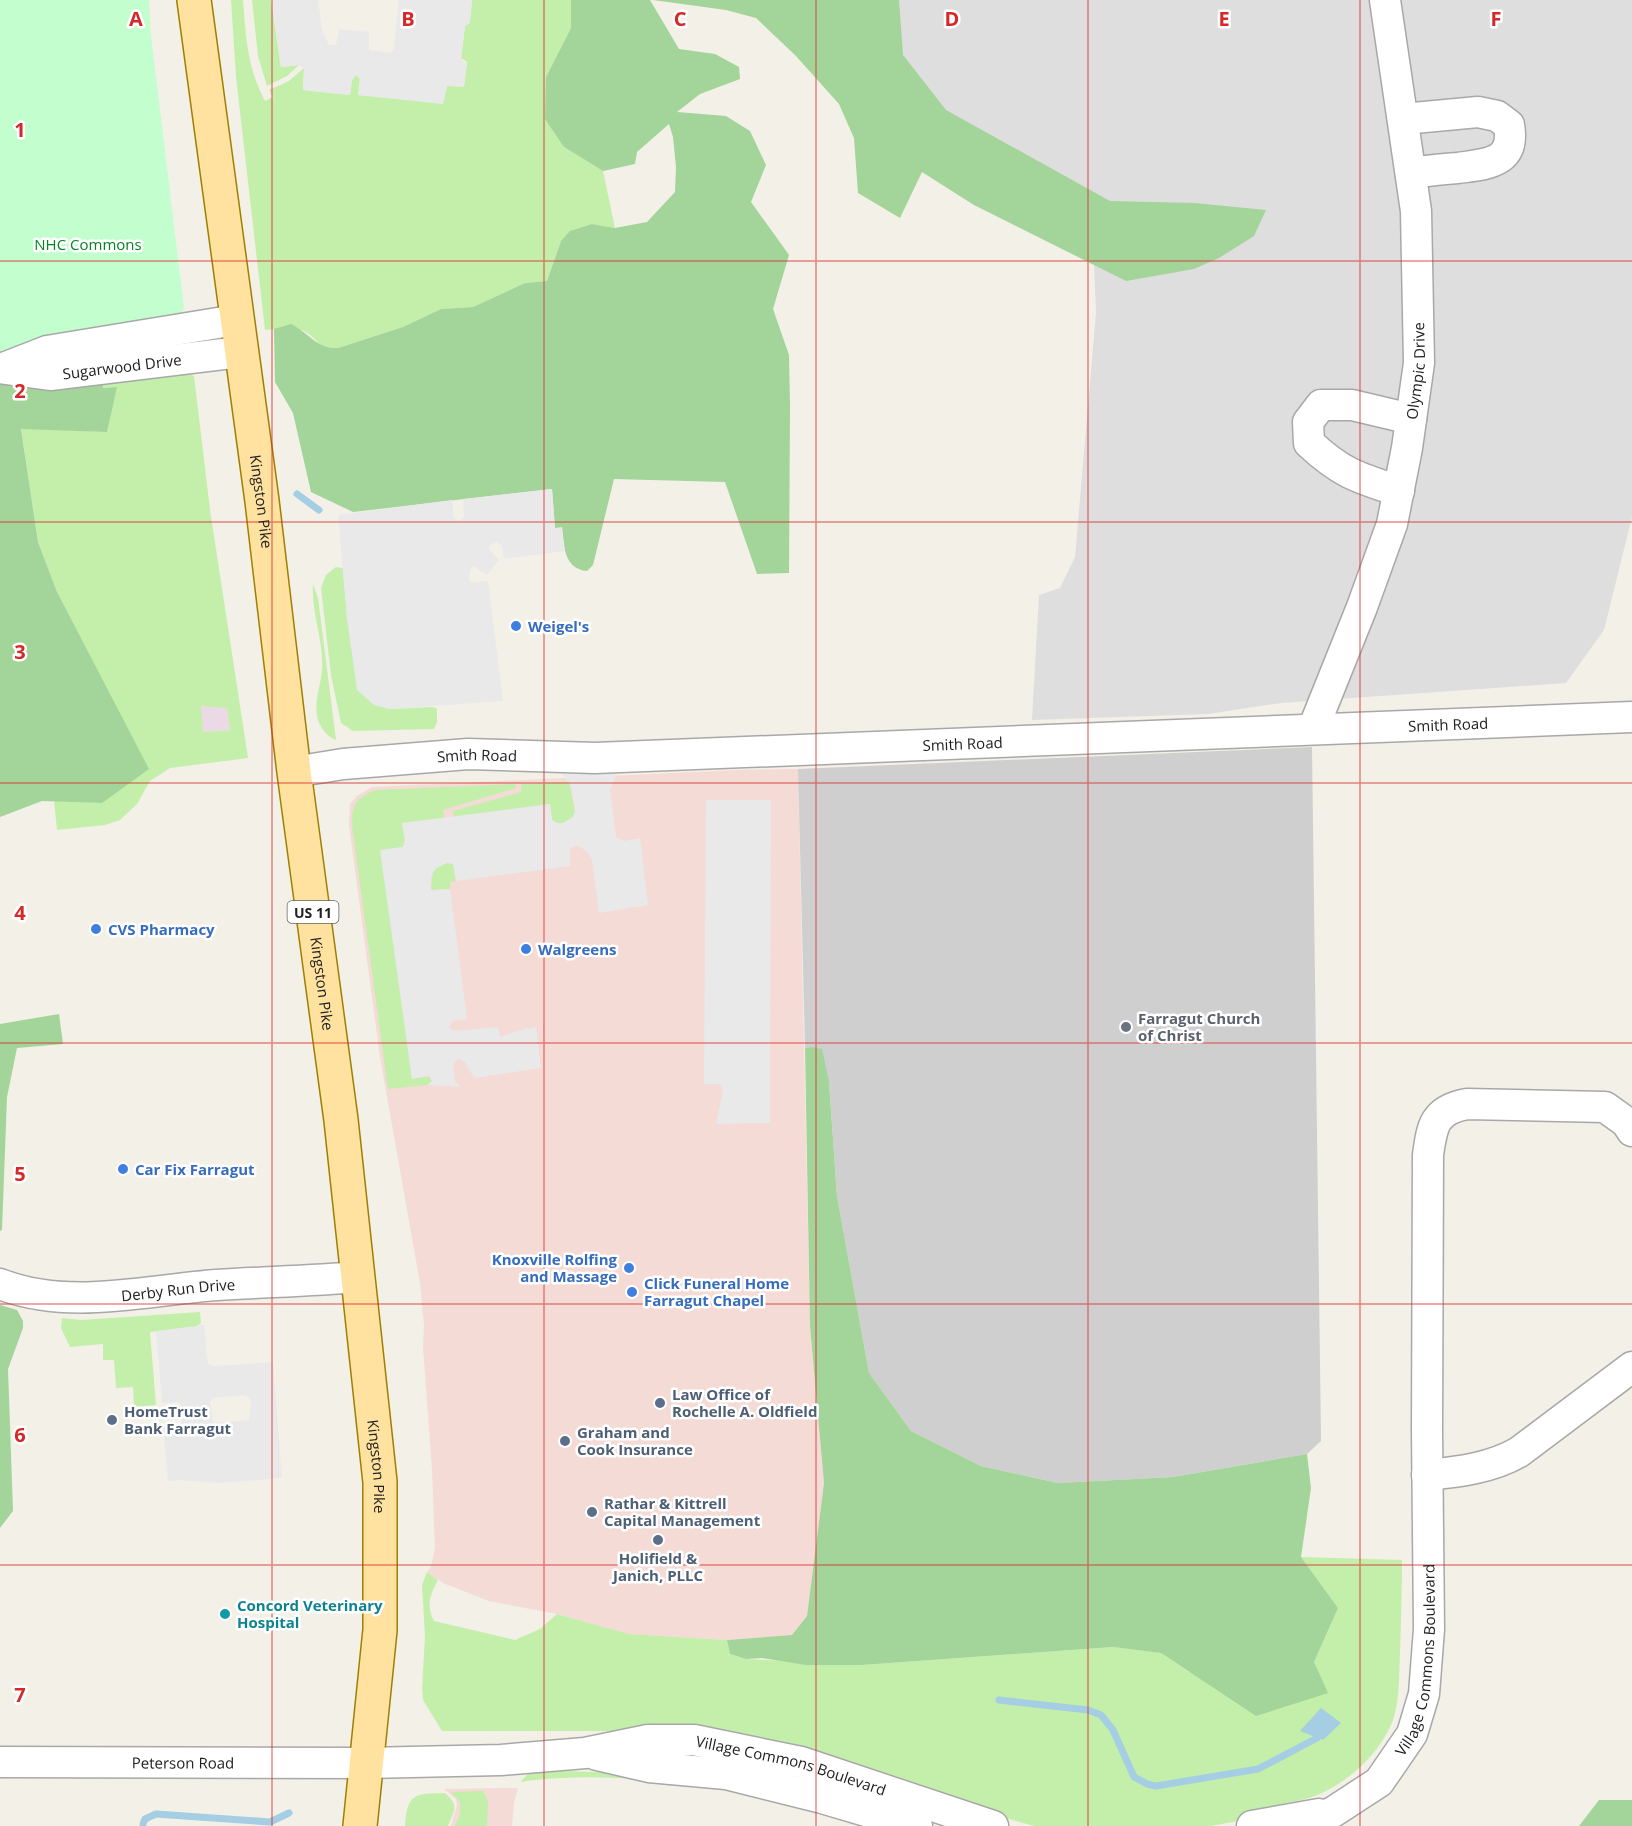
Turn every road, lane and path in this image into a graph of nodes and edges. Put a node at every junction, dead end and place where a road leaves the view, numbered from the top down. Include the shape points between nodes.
1 (194, 0) edge
2 (1385, 0) edge
3 (1403, 119) junction
4 (1411, 173) junction
5 (238, 336) junction
6 (2, 368) edge
7 (1411, 419) junction
8 (1399, 491) junction
9 (1632, 717) edge
10 (1313, 729) junction
11 (294, 772) junction
12 (1632, 1131) edge
13 (358, 1277) junction
14 (0, 1284) edge
15 (1632, 1366) edge
16 (1427, 1475) junction
17 (0, 1762) edge
18 (366, 1763) junction
19 (1334, 1812) junction
20 (910, 1815) edge
21 (360, 1826) edge
22 (993, 1826) edge
23 (1252, 1826) edge
24 (1299, 1826) edge

1 - 5 main road, Kingston Pike / US 11
2 - 3 street, Olympic Drive
3 - 4 street, Olympic Drive
3 - 4 street via 1478,112 1497,116 1509,125 1511,138 1505,153 1492,164
4 - 7 street, Olympic Drive via 1416,211 1419,363
5 - 6 street, Sugarwood Drive via 82,358 47,351
5 - 11 main road, Kingston Pike / US 11
7 - 8 street, Olympic Drive
7 - 8 street via 1352,405 1321,405 1308,422 1309,443 1329,462 1354,477
8 - 10 street, Olympic Drive via 1392,524
9 - 10 street, Smith Road
10 - 11 street, Smith Road via 595,758 468,754
11 - 13 main road, Kingston Pike / US 11
12 - 16 street, Village Commons Boulevard via 1605,1107 1467,1104 1437,1118 1428,1155
13 - 14 street, Derby Run Drive via 73,1299
13 - 18 main road, Kingston Pike / US 11 via 380,1482 380,1630
15 - 16 street via 1502,1462
16 - 19 street, Village Commons Boulevard via 1429,1629 1424,1694 1412,1734 1379,1782
17 - 18 street, Peterson Road
18 - 20 street, Village Commons Boulevard via 501,1760 585,1753 648,1740 694,1740 801,1762
18 - 21 main road, Kingston Pike / US 11
19 - 23 street, Village Commons Boulevard
19 - 24 street, Village Commons Boulevard
20 - 22 street, Village Commons Boulevard

